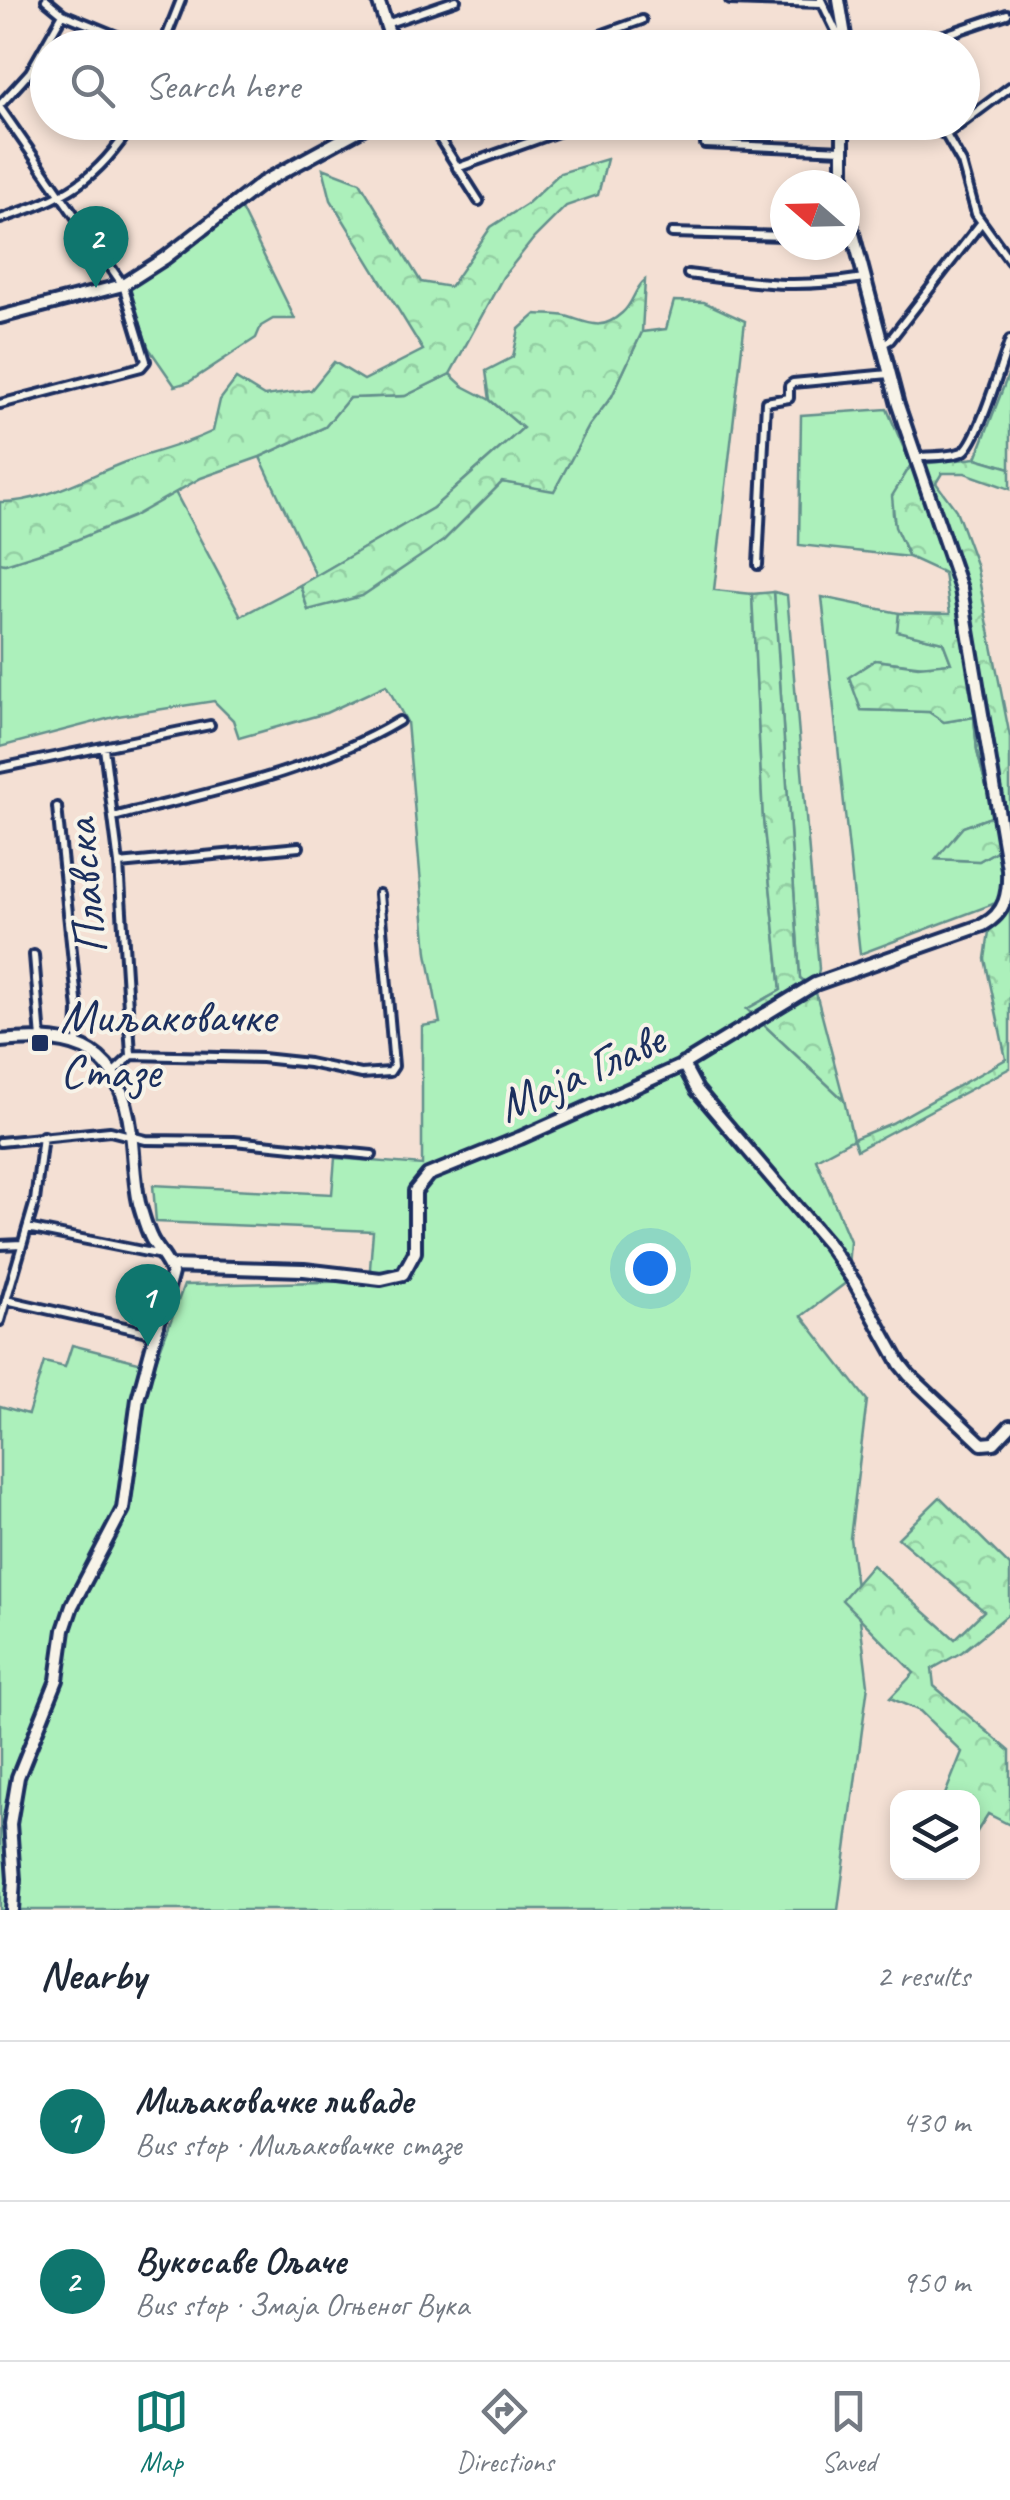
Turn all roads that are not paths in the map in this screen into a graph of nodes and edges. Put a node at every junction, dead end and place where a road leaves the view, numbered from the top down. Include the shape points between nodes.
1 (46, 0) edge
2 (180, 0) edge
3 (378, 0) edge
4 (456, 0) edge
5 (730, 0) edge
6 (839, 0) edge
7 (822, 1) edge
8 (63, 14) junction
9 (1007, 14) dead end
10 (642, 20) dead end
11 (386, 24) junction
12 (54, 30) edge
13 (102, 30) edge
14 (169, 30) edge
15 (388, 30) edge
16 (614, 30) edge
17 (836, 30) edge
18 (844, 30) edge
19 (959, 30) edge
20 (30, 72) edge
21 (1010, 87) edge
22 (0, 107) edge
23 (980, 110) edge
24 (121, 140) edge
25 (341, 140) edge
26 (440, 140) edge
27 (536, 140) edge
28 (843, 140) edge
29 (949, 140) edge
30 (705, 144) dead end
31 (843, 150) junction
32 (458, 168) junction
33 (843, 170) edge
34 (61, 196) junction
35 (479, 201) dead end
36 (0, 219) edge
37 (981, 223) junction
38 (672, 233) dead end
39 (770, 236) edge
40 (858, 260) edge
41 (1010, 261) edge
42 (688, 274) dead end
43 (864, 278) junction
44 (123, 285) junction
45 (0, 317) edge
46 (1010, 340) edge
47 (882, 344) junction
48 (1007, 359) edge
49 (889, 374) junction
50 (0, 404) edge
51 (916, 457) junction
52 (758, 565) dead end
53 (400, 721) dead end
54 (210, 725) dead end
55 (104, 748) junction
56 (0, 768) edge
57 (57, 807) dead end
58 (114, 817) junction
59 (299, 847) dead end
60 (119, 864) junction
61 (379, 894) dead end
62 (34, 955) dead end
63 (41, 1039) junction
64 (0, 1041) edge
65 (77, 1046) junction
66 (131, 1056) junction
67 (684, 1064) junction
68 (114, 1072) junction
69 (131, 1135) junction
70 (43, 1136) junction
71 (0, 1142) edge
72 (372, 1155) dead end
73 (27, 1228) junction
74 (22, 1244) junction
75 (0, 1245) edge
76 (162, 1255) junction
77 (170, 1266) junction
78 (6, 1300) junction
79 (0, 1321) edge
80 (156, 1334) junction
81 (1010, 1426) edge
82 (12, 1910) edge

1 - 8 street
2 - 14 street
3 - 11 street
4 - 11 street
5 - 7 street
6 - 18 street
7 - 17 street
8 - 12 street
8 - 13 street
9 - 19 street
10 - 16 street
11 - 15 street
20 - 22 street
21 - 23 street
22 - 34 street
24 - 34 street via 102,166
25 - 44 street via 262,183
26 - 32 street
27 - 32 street
28 - 31 street
29 - 37 street
30 - 31 street
31 - 33 street
32 - 35 street
34 - 36 street
34 - 44 street
37 - 41 street
37 - 47 street
38 - 39 street
40 - 43 street, Маја Главе
42 - 43 street via 779,287
43 - 47 street, Маја Главе
44 - 45 street
44 - 50 street via 146,361 141,367
46 - 48 street
47 - 49 street, Маја Главе
48 - 51 street via 966,448
49 - 51 street, Маја Главе
49 - 52 street via 793,384 788,398 766,402
51 - 67 street, Маја Главе via 963,599 1004,840 1003,908 992,920 815,984
53 - 58 street via 307,765
54 - 55 street
55 - 56 street
55 - 58 street, Плавска
57 - 65 street
58 - 60 street, Плавска
59 - 60 street
60 - 66 street, Плавска
61 - 66 street via 390,1072 361,1074 262,1058
62 - 63 street
63 - 64 street
63 - 65 street
65 - 68 street
66 - 68 street
67 - 77 street, Маја Главе via 424,1178 413,1199 415,1252 403,1274 381,1279
67 - 81 street via 697,1090 828,1244 900,1364 982,1444 994,1443
68 - 69 street
69 - 70 street
69 - 72 street
69 - 76 street via 139,1201
70 - 71 street
70 - 73 street
73 - 74 street
73 - 76 street
74 - 75 street
74 - 78 street
76 - 77 street
77 - 80 street
78 - 79 street
78 - 80 street
80 - 82 street via 138,1399 123,1509 72,1606 57,1680 18,1777 10,1824

